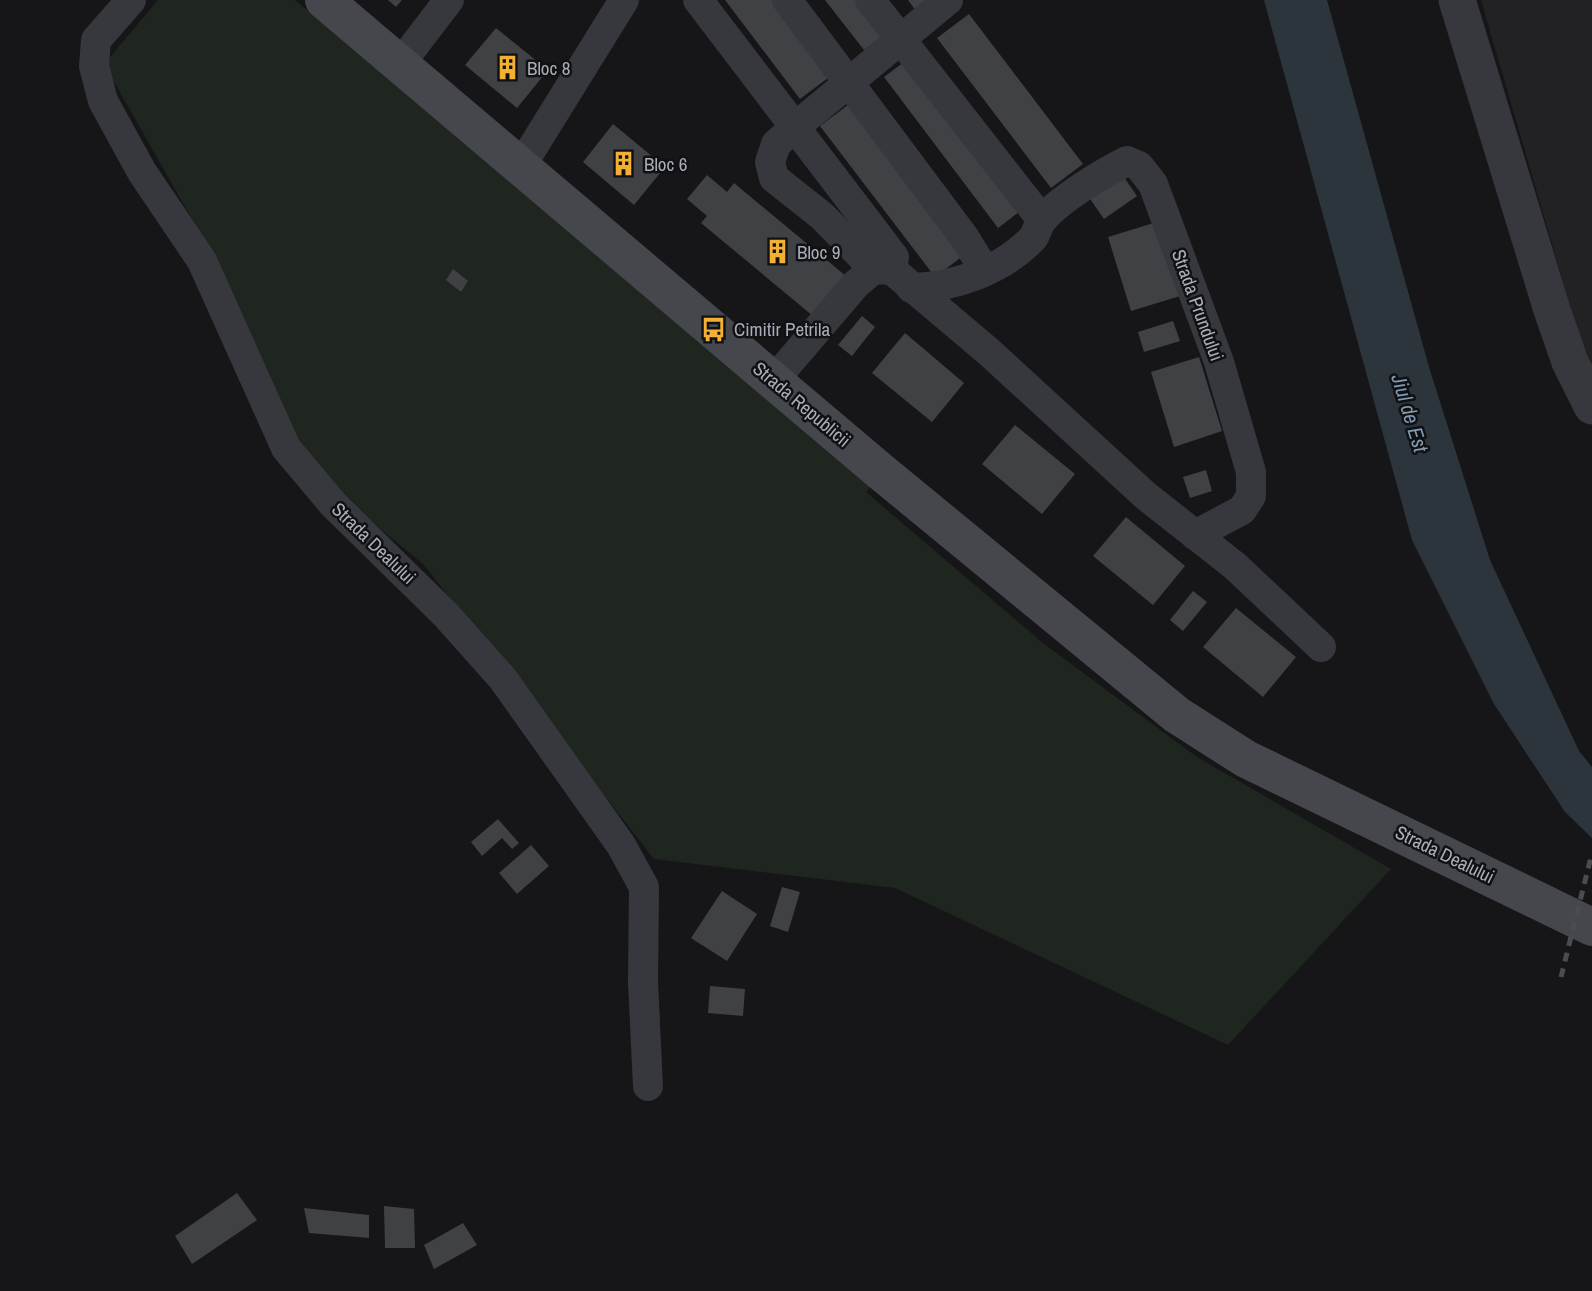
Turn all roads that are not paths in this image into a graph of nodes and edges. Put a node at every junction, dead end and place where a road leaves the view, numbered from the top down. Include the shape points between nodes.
1 (131, 0) edge
2 (324, 0) edge
3 (449, 0) edge
4 (624, 0) edge
5 (698, 0) edge
6 (787, 0) edge
7 (870, 0) edge
8 (948, 0) edge
9 (1457, 0) edge
10 (900, 39) junction
11 (400, 64) junction
12 (850, 82) junction
13 (794, 128) junction
14 (521, 166) junction
15 (1042, 220) junction
16 (985, 271) junction
17 (892, 276) junction
18 (774, 380) junction
19 (1592, 406) edge
20 (1195, 535) junction
21 (1321, 647) dead end
22 (1297, 784) joint
23 (1592, 927) edge
24 (648, 1086) dead end

1 - 24 street, Strada Dealului via 96,40 93,66 103,101 142,172 202,261 286,448 333,504 446,615 503,679 614,835 645,887
2 - 11 main road, Strada Republicii
3 - 11 street
4 - 14 street
5 - 13 street
6 - 12 street
7 - 10 street
8 - 10 street
9 - 19 street via 1552,310
10 - 12 street
10 - 15 street
11 - 14 main road, Strada Republicii
12 - 13 street
12 - 16 street
13 - 17 street via 894,257
13 - 17 street via 776,144 770,162 774,178
14 - 18 main road, Strada Republicii
15 - 16 street, Strada Prundului via 1034,237
15 - 20 street, Strada Prundului via 1101,174 1127,161 1139,166 1153,184 1219,362 1251,472 1251,496 1242,510
16 - 17 street, Strada Prundului via 937,288
17 - 18 street via 856,284
17 - 20 street via 989,352
18 - 22 main road, Strada Republicii via 1157,700 1214,740
20 - 21 street
22 - 23 main road, Strada Dealului

